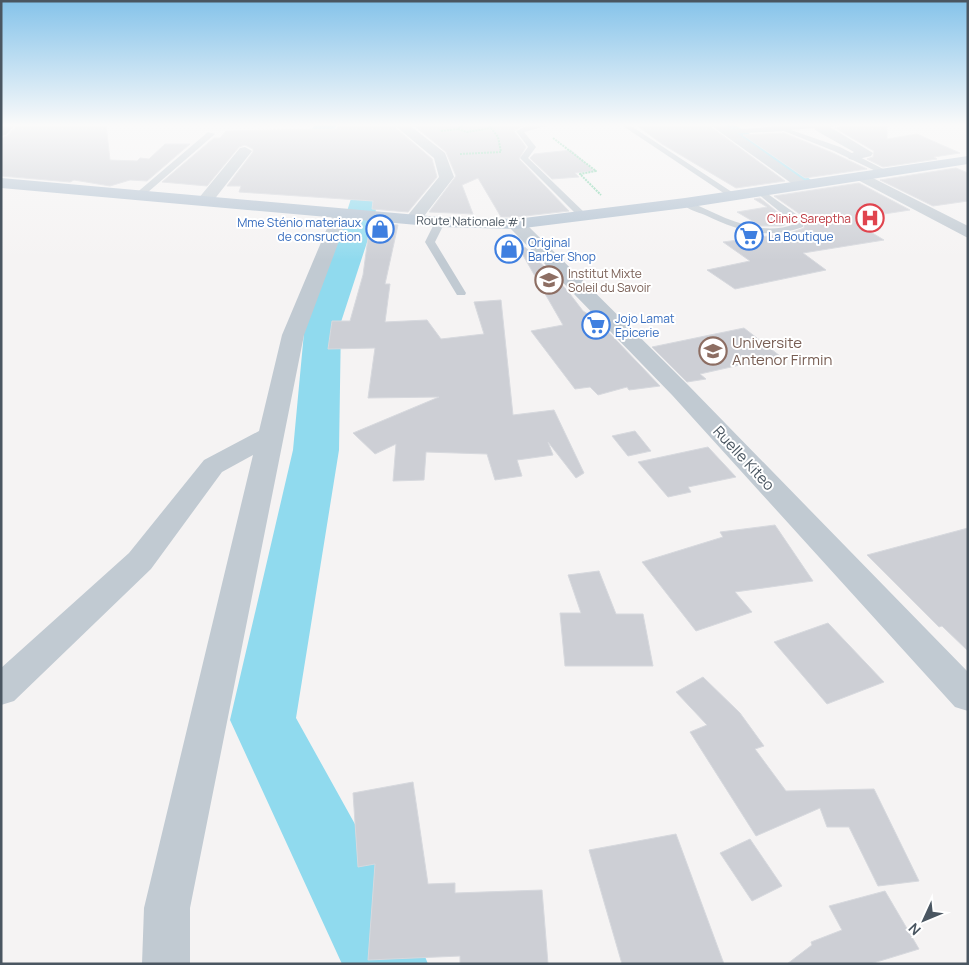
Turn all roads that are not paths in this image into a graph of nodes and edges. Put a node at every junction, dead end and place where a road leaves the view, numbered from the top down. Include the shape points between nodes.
1 (170, 169) edge
2 (231, 169) edge
3 (444, 169) edge
4 (535, 169) edge
5 (692, 169) edge
6 (780, 169) edge
7 (881, 169) edge
8 (907, 169) edge
9 (887, 172) junction
10 (861, 176) junction
11 (1, 184) edge
12 (803, 185) junction
13 (761, 192) junction
14 (734, 196) junction
15 (137, 197) junction
16 (204, 202) junction
17 (685, 203) junction
18 (341, 214) junction
19 (584, 217) junction
20 (412, 220) junction
21 (440, 222) junction
22 (516, 224) junction
23 (966, 230) edge
24 (461, 293) dead end
25 (271, 435) junction
26 (1, 690) edge
27 (968, 696) edge
28 (166, 964) edge

1 - 15 lane
2 - 16 street
3 - 20 street via 447,177
4 - 19 lane
5 - 14 lane
6 - 12 street
7 - 9 lane
8 - 9 main road, Route Nationale # 1
9 - 10 main road, Route Nationale # 1
10 - 12 main road, Route Nationale # 1
10 - 23 street
11 - 15 main road, Route Nationale # 1
12 - 13 main road, Route Nationale # 1
13 - 14 main road, Route Nationale # 1
13 - 17 lane via 800,221 800,225 780,231 753,231
14 - 17 main road, Route Nationale # 1
15 - 16 main road, Route Nationale # 1
16 - 18 main road, Route Nationale # 1
17 - 19 main road, Route Nationale # 1
18 - 20 main road, Route Nationale # 1
18 - 25 street via 293,336
19 - 22 main road, Route Nationale # 1
20 - 21 main road, Route Nationale # 1
21 - 22 main road, Route Nationale # 1
21 - 24 lane via 430,242
22 - 27 street, Ruelle Kiteo via 680,390
25 - 26 street via 213,466 140,560
25 - 28 street via 167,908

